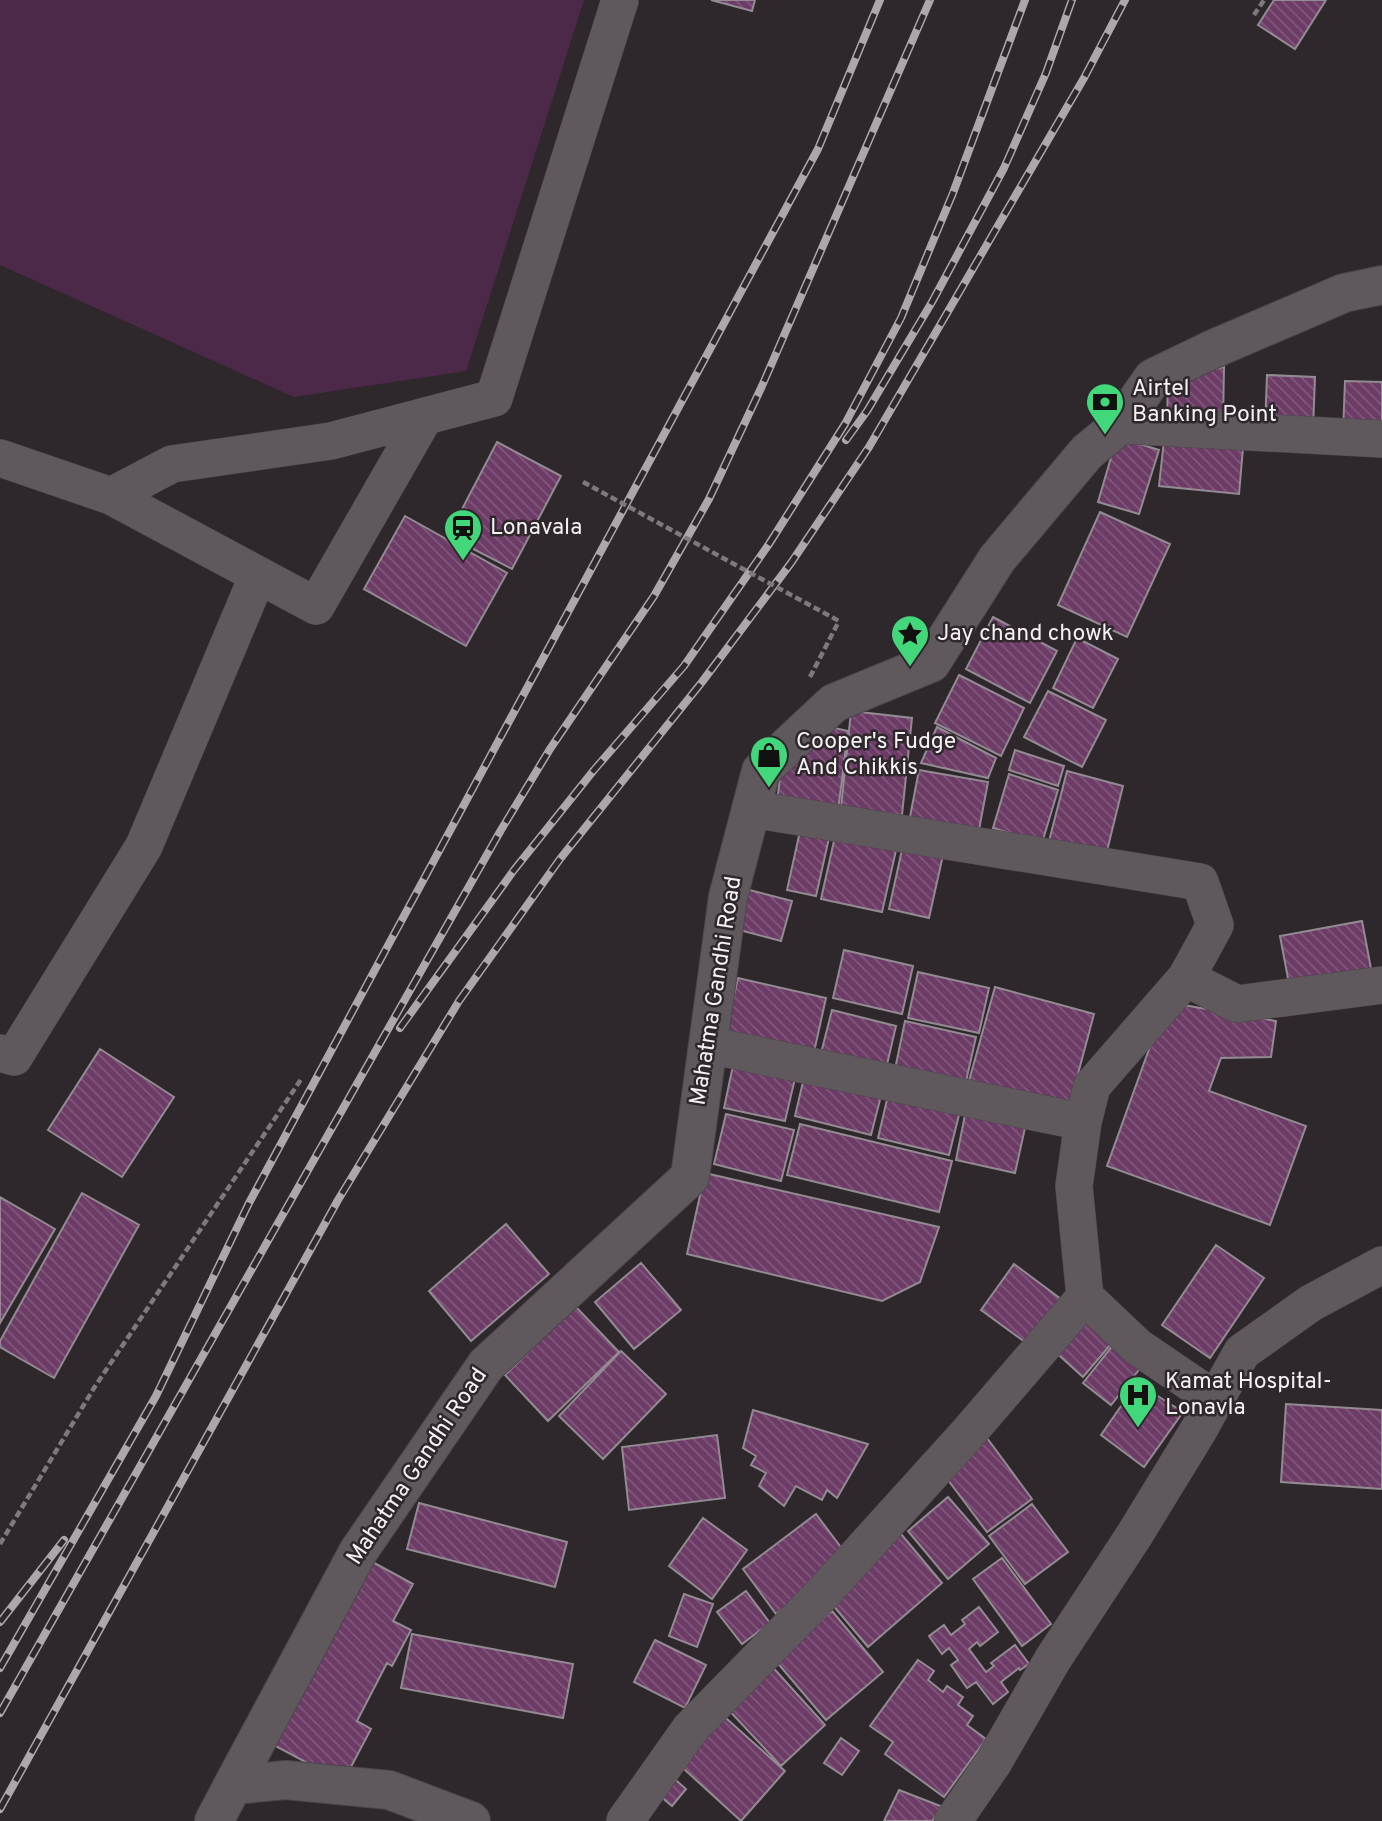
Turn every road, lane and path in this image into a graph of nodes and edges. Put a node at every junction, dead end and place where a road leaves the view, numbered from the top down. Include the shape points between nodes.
1 (620, 0) edge
2 (1264, 0) edge
3 (1254, 15) dead end
4 (1379, 287) edge
5 (425, 416) junction
6 (1120, 425) junction
7 (1382, 439) edge
8 (0, 458) edge
9 (583, 482) dead end
10 (111, 496) junction
11 (258, 575) junction
12 (807, 684) dead end
13 (751, 809) junction
14 (1186, 978) junction
15 (1382, 985) edge
16 (708, 1045) junction
17 (0, 1053) edge
18 (302, 1078) dead end
19 (1083, 1122) junction
20 (1382, 1265) edge
21 (1085, 1297) junction
22 (1216, 1400) junction
23 (0, 1544) edge
24 (233, 1786) junction
25 (214, 1821) edge
26 (471, 1821) edge
27 (625, 1821) edge
28 (953, 1821) edge

1 - 5 street via 494,398
2 - 3 path
4 - 6 main road, Mahatma Gandhi Road via 1344,293 1153,378
5 - 10 street via 331,441 172,464
5 - 11 street via 316,606
6 - 7 street
6 - 13 main road, Mahatma Gandhi Road via 1087,452 997,559 931,663 834,703 761,771
8 - 10 street
9 - 12 path, bridge via 839,621
10 - 11 street
11 - 17 street via 144,846 14,1057
13 - 14 street via 1200,882 1215,925
13 - 16 main road, Mahatma Gandhi Road via 728,897
14 - 15 street via 1237,1004
14 - 19 street via 1092,1086
16 - 19 street
16 - 24 main road, Mahatma Gandhi Road via 690,1177 486,1365 358,1552
18 - 23 path via 94,1388
19 - 21 street via 1074,1186
20 - 22 street via 1311,1303 1242,1352
21 - 22 street via 1138,1347
21 - 27 street via 825,1591 690,1729
22 - 28 street
24 - 25 main road, Mahatma Gandhi Road
24 - 26 main road via 285,1780 389,1790

